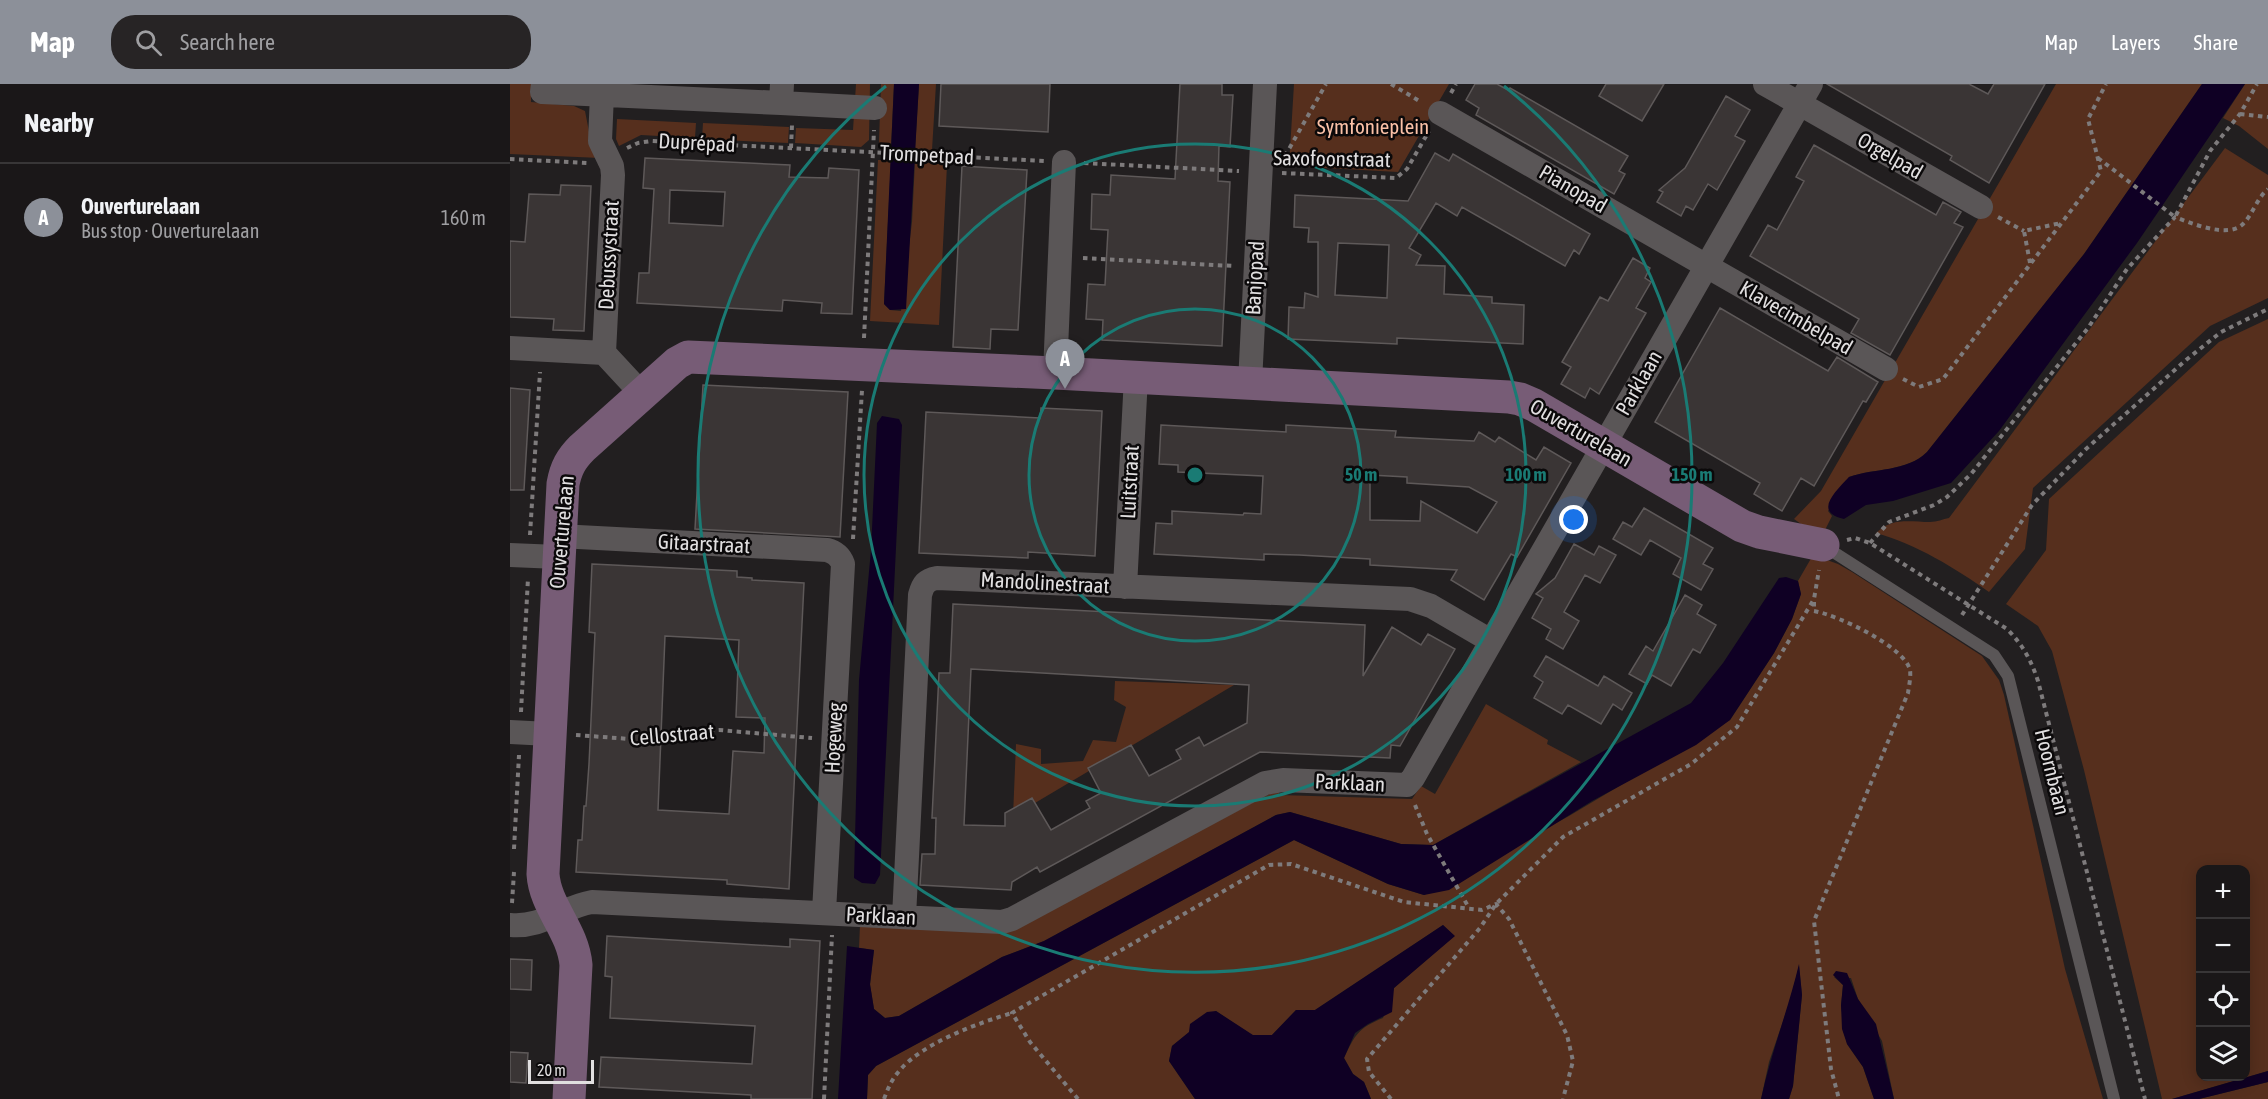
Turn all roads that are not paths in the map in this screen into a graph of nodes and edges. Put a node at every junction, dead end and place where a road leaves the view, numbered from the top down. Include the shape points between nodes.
1 (1265, 84) edge
2 (1765, 84) edge
3 (543, 88) edge
4 (782, 93) edge
5 (602, 94) junction
6 (1805, 94) edge
7 (875, 108) road end
8 (1440, 112) road end
9 (1064, 162) road end
10 (1981, 207) dead end
11 (1706, 266) junction
12 (510, 348) edge
13 (604, 353) junction
14 (1886, 369) road end
15 (1055, 373) junction
16 (1136, 377) junction
17 (1250, 383) junction
18 (642, 394) junction
19 (1603, 445) junction
20 (1823, 545) joint
21 (539, 551) edge
22 (843, 564) joint
23 (1125, 587) junction
24 (1491, 641) junction
25 (526, 733) edge
26 (829, 913) junction
27 (557, 914) junction
28 (904, 917) junction
29 (511, 925) edge
30 (569, 1099) edge
31 (2114, 1099) edge

1 - 17 street, Banjopad via 1268,172 1256,268
2 - 6 street, Orgelpad
3 - 5 street, Duprépad
4 - 5 street, Duprépad
4 - 7 street, Duprépad
5 - 13 street, Debussystraat via 600,135 613,175
6 - 10 street, Orgelpad
6 - 11 street, Parklaan
8 - 11 street, Pianopad
9 - 15 street
11 - 14 street, Klavecimbelpad
11 - 19 street, Parklaan
12 - 13 street
13 - 18 street
15 - 16 street, Ouverturelaan
15 - 18 street, Ouverturelaan via 688,357
16 - 17 street, Ouverturelaan
16 - 23 street, Luitstraat
17 - 19 street, Ouverturelaan via 1520,399
18 - 21 street, Ouverturelaan via 571,459
19 - 20 street, Ouverturelaan via 1742,526
19 - 24 street, Parklaan
20 - 31 lane, Hoornbaan via 1994,655 2005,667
21 - 22 street, Gitaarstraat via 827,550 837,554
21 - 25 street, Ouverturelaan
22 - 26 street, Hogeweg
23 - 24 street, Mandolinestraat via 1410,599 1431,606
23 - 28 street, Mandolinestraat via 937,578 922,587
24 - 28 street, Parklaan via 1407,785 1274,780 1012,919 1002,922
25 - 27 street, Ouverturelaan via 543,874
26 - 27 street, Parklaan via 592,902
26 - 28 street, Parklaan
27 - 29 street, Parklaan via 532,925
27 - 30 street, Ouverturelaan via 571,939 576,965

